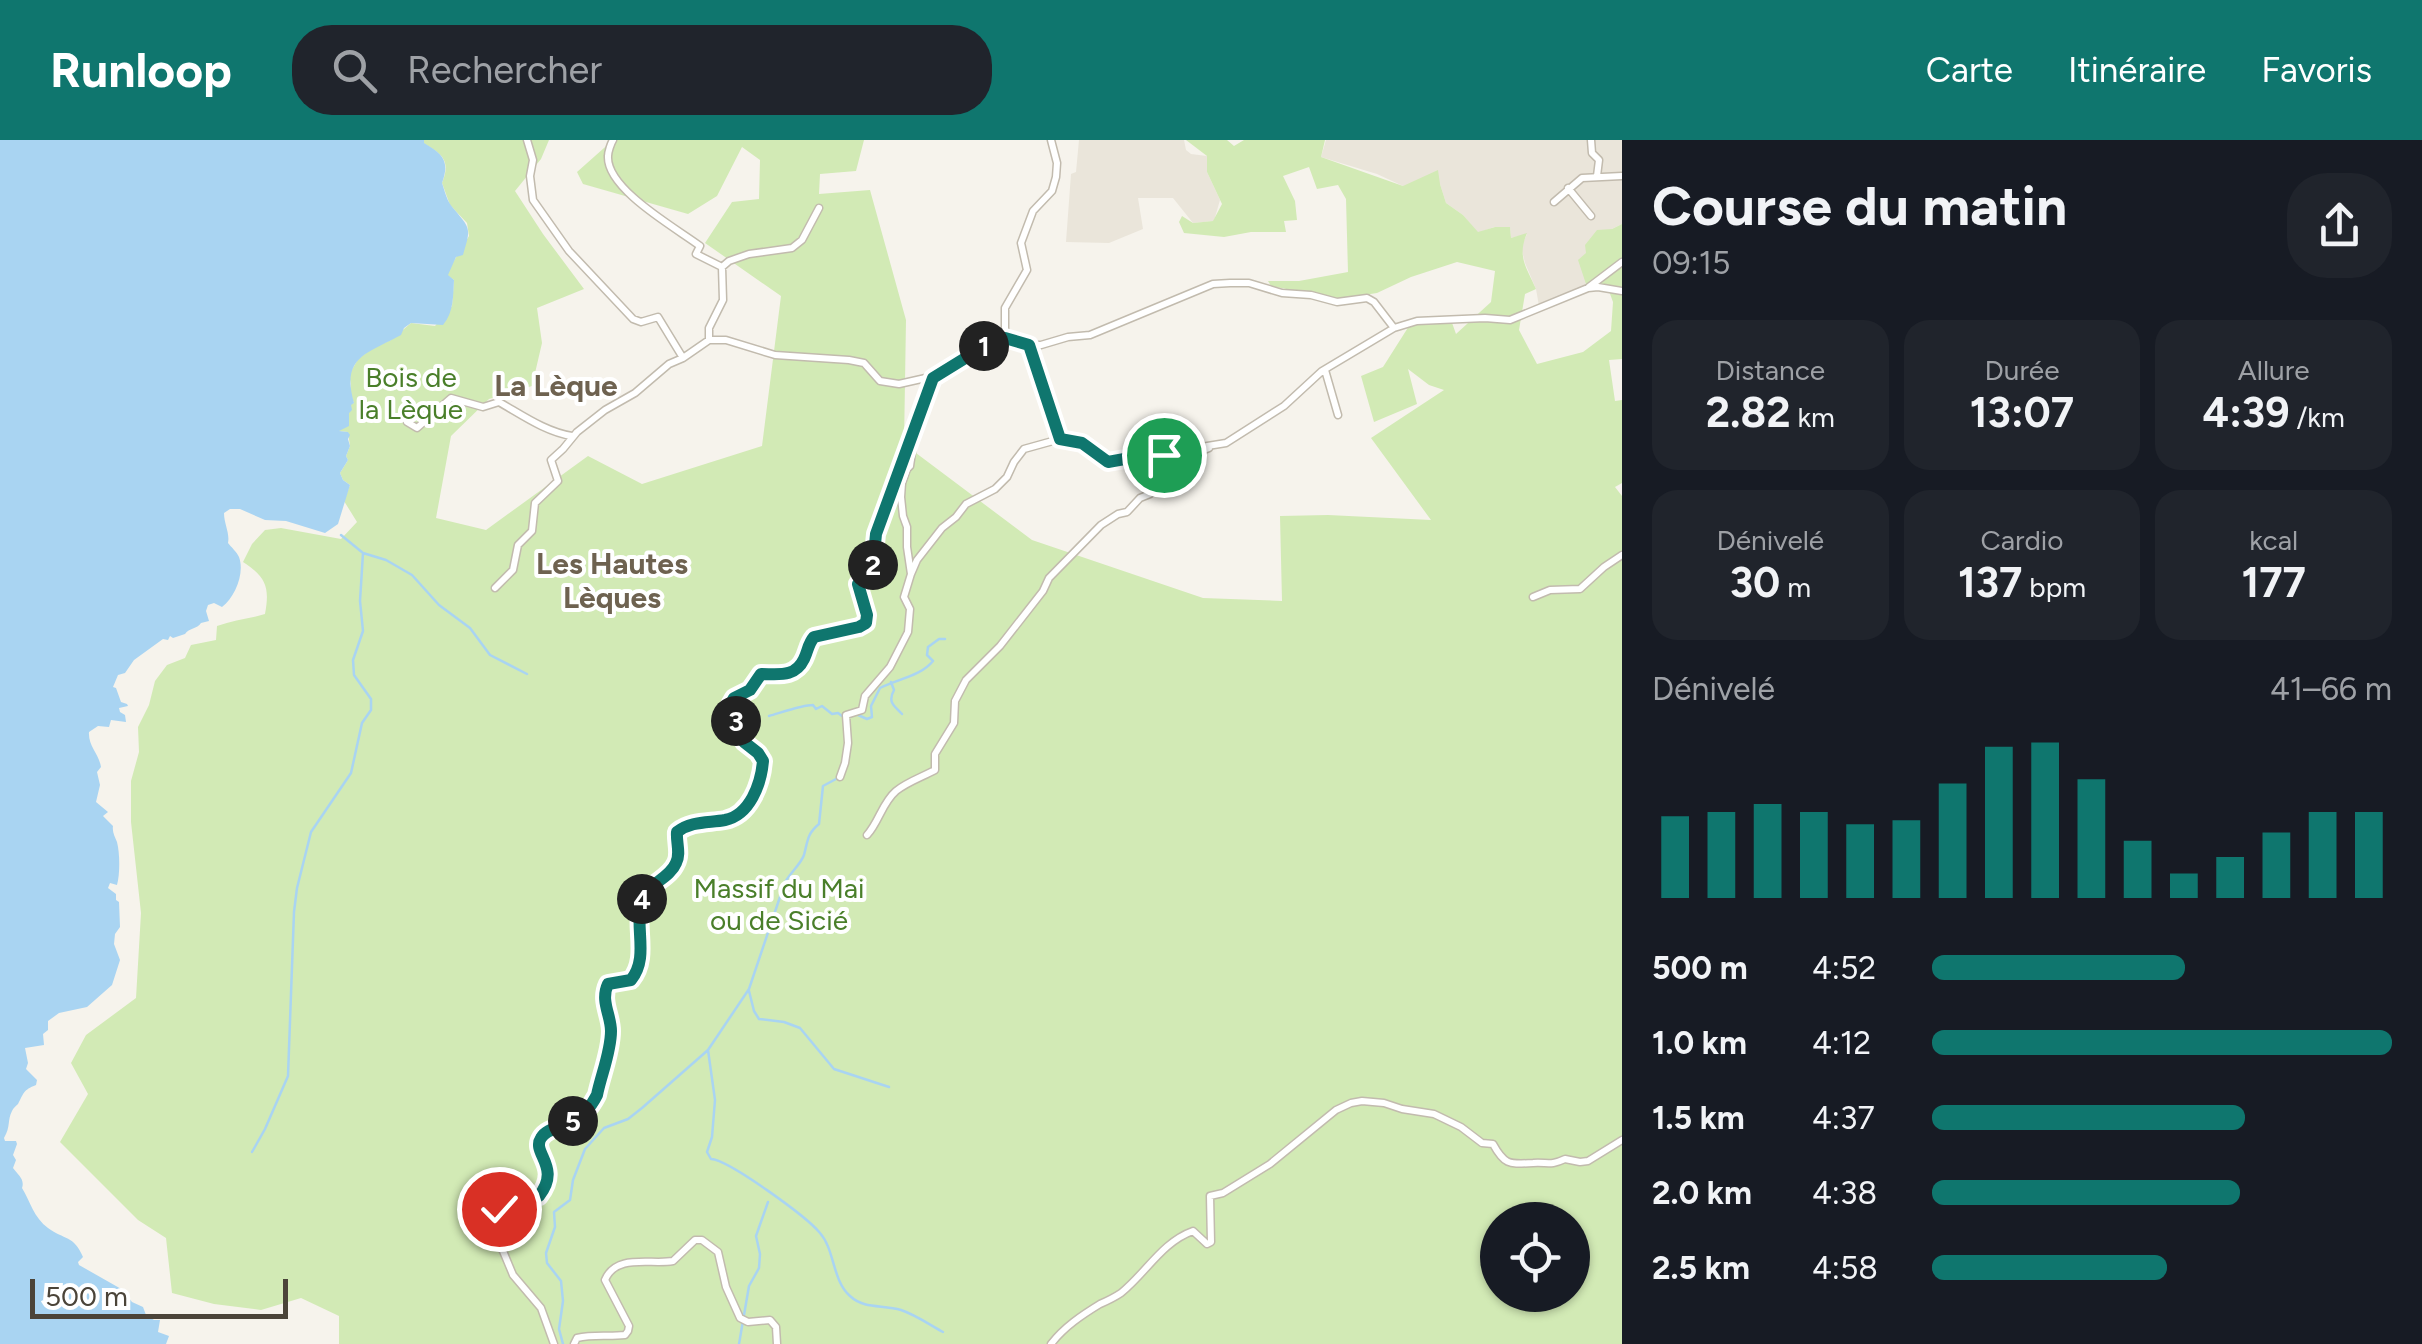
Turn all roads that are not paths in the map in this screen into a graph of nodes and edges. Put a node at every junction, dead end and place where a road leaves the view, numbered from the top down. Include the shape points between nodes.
1 (527, 140) edge
2 (613, 140) edge
3 (1051, 140) edge
4 (1591, 140) edge
5 (1597, 176) junction
6 (1622, 176) edge
7 (1568, 188) junction
8 (1554, 202) dead end
9 (819, 208) dead end
10 (1591, 216) dead end
11 (1622, 262) edge
12 (722, 267) junction
13 (1588, 288) junction
14 (1622, 291) edge
15 (1394, 328) junction
16 (1005, 338) junction
17 (709, 340) junction
18 (1029, 345) junction
19 (683, 358) junction
20 (1324, 370) junction
21 (933, 378) junction
22 (1338, 415) dead end
23 (408, 422) dead end
24 (914, 434) junction
25 (573, 436) junction
26 (1060, 439) junction
27 (1217, 444) junction
28 (1622, 556) edge
29 (911, 574) junction
30 (495, 588) dead end
31 (1534, 597) dead end
32 (840, 778) dead end
33 (867, 835) dead end
34 (1622, 1140) edge
35 (554, 1344) edge
36 (574, 1344) edge
37 (777, 1344) edge
38 (1051, 1344) edge

1 - 19 street via 531,196 551,227 633,320 661,319
2 - 12 street via 610,169 638,203 700,246 696,254
3 - 16 street via 1056,177 1032,211 1021,242 1027,270 1005,308
4 - 5 street
5 - 6 street
5 - 7 street
7 - 8 street
7 - 10 street
9 - 12 street via 792,248 750,254
11 - 13 street
12 - 17 street via 723,300
13 - 14 street
13 - 15 street via 1510,320 1418,321
15 - 18 street via 1367,298 1336,302 1230,283 1090,335
15 - 20 street
16 - 18 street
16 - 21 street
17 - 19 street
17 - 21 street via 775,355 864,363 889,384
18 - 26 street
19 - 25 street
20 - 22 street
20 - 27 street via 1271,416
21 - 24 street
23 - 25 street via 416,428 451,398 482,408 499,402
24 - 29 street via 901,498
24 - 35 street via 876,534 873,565 858,584 866,623 814,637 796,670 761,674 732,700 744,742 763,761 751,799 735,817 677,832 677,862 641,901 638,969 631,980 608,984 604,992 611,1030 597,1095 575,1120 539,1141 549,1180 539,1196 503,1186 497,1192 496,1242 512,1275 541,1308
25 - 30 street via 550,460 558,481 535,504 532,532 518,546 513,570
26 - 27 street via 1082,443 1108,462
26 - 29 street via 1024,449 995,489 974,499 936,535
27 - 33 street via 1194,454 1069,554 966,680 934,770 898,788
28 - 31 street via 1580,588
29 - 32 street via 904,596 908,632 862,710 846,715
34 - 38 street via 1588,1161 1513,1165 1493,1144 1434,1114 1362,1101 1342,1106 1270,1164 1210,1196 1211,1242 1193,1231 1182,1236 1122,1292 1064,1328
36 - 37 street via 590,1335 628,1331 604,1280 608,1272 633,1262 673,1261 696,1240 718,1252 740,1318 770,1320

